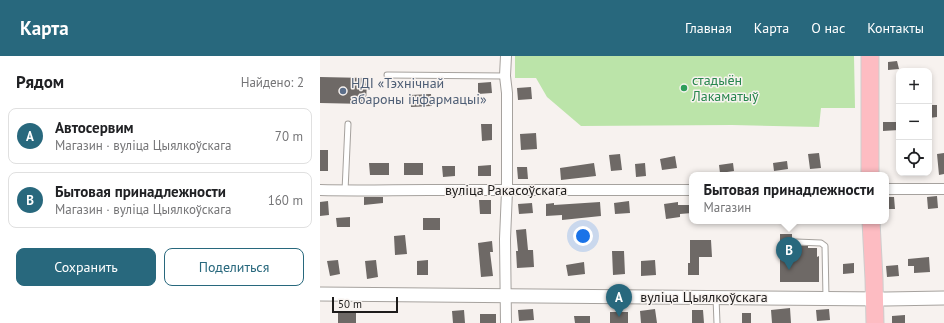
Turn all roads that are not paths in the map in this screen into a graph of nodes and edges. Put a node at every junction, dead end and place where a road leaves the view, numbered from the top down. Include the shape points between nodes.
1 (506, 56) edge
2 (870, 56) edge
3 (387, 75) dead end
4 (505, 76) junction
5 (348, 124) dead end
6 (870, 172) edge
7 (889, 189) edge
8 (944, 189) edge
9 (320, 190) edge
10 (507, 190) junction
11 (689, 190) edge
12 (345, 191) junction
13 (871, 224) edge
14 (796, 242) dead end
15 (320, 294) edge
16 (506, 296) junction
17 (716, 297) junction
18 (826, 298) junction
19 (874, 298) junction
20 (944, 298) edge
21 (506, 323) edge
22 (717, 323) edge
23 (875, 323) edge

1 - 4 street
2 - 6 main road
3 - 4 lane
4 - 10 street
5 - 12 lane
7 - 8 street
9 - 12 street, вуліца Ракасоўскага
10 - 11 street, вуліца Ракасоўскага
10 - 12 street, вуліца Ракасоўскага
10 - 16 street
13 - 19 main road
14 - 18 lane via 821,243 825,246
15 - 16 street, вуліца Цыялкоўскага
16 - 17 street, вуліца Цыялкоўскага
16 - 21 street
17 - 18 street, вуліца Цыялкоўскага
17 - 22 lane
18 - 19 street, вуліца Цыялкоўскага
19 - 20 street, вуліца Цыялкоўскага
19 - 23 main road

